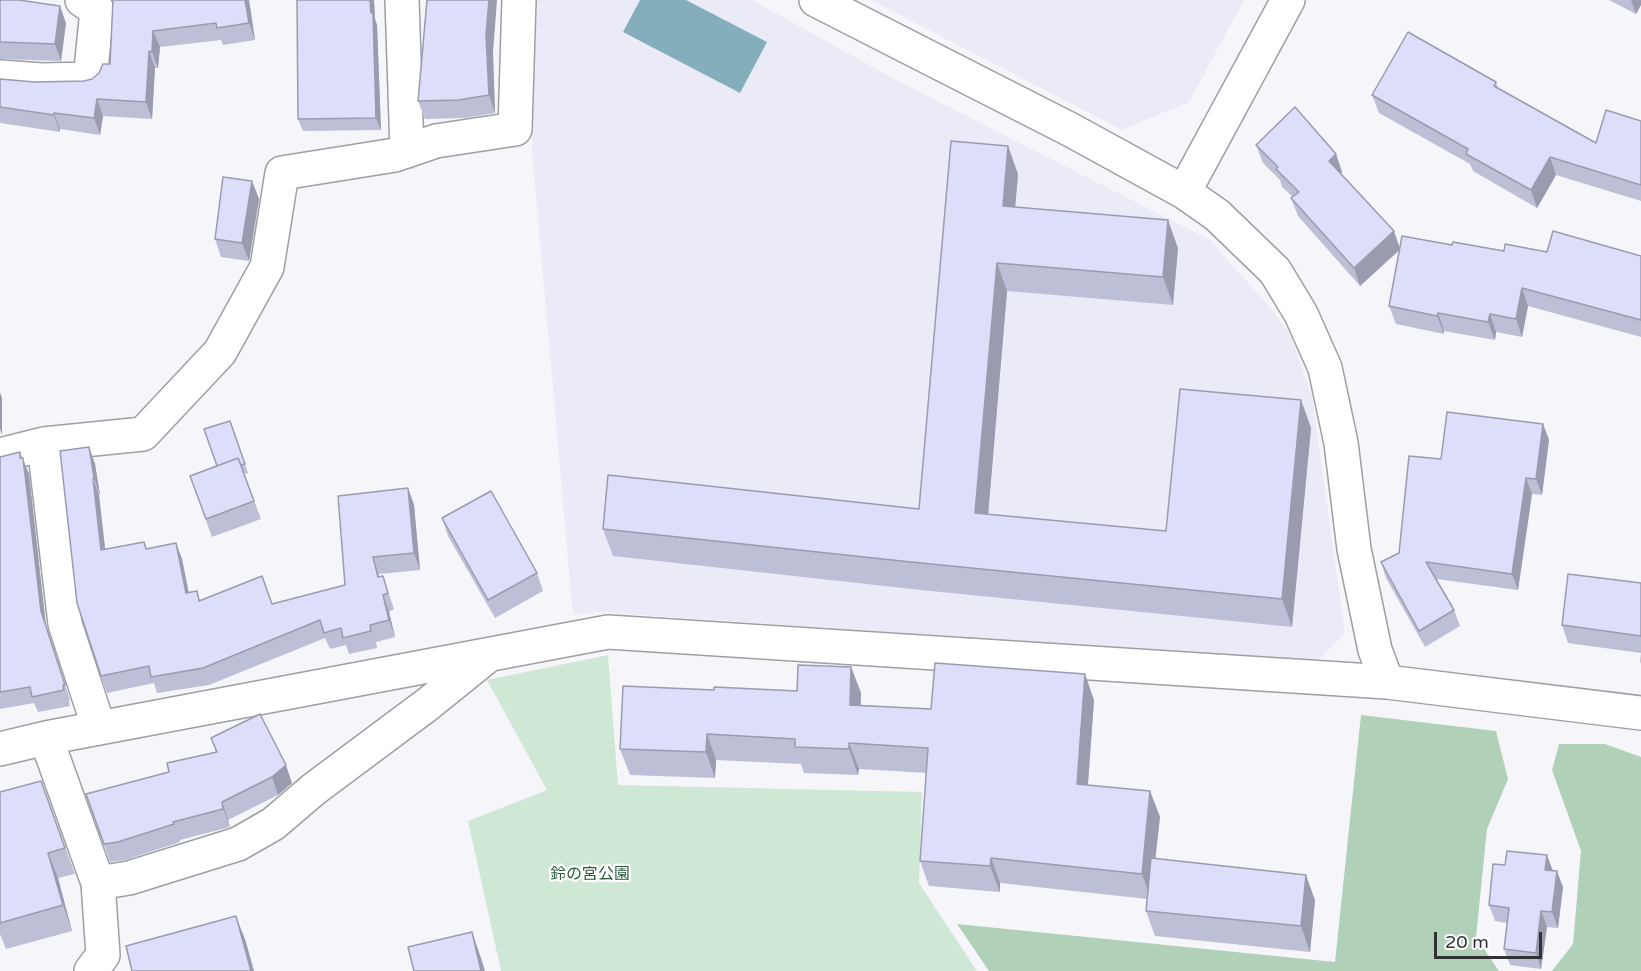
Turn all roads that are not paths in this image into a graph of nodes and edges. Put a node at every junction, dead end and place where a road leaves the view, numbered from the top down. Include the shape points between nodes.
1 (402, 0) edge
2 (519, 0) edge
3 (816, 0) edge
4 (1288, 0) edge
5 (100, 3) edge
6 (0, 77) edge
7 (407, 151) junction
8 (1184, 192) junction
9 (44, 444) junction
10 (0, 455) edge
11 (488, 655) junction
12 (1387, 682) junction
13 (1641, 713) edge
14 (99, 728) junction
15 (46, 738) junction
16 (0, 749) edge
17 (98, 883) junction
18 (101, 966) edge

1 - 7 street
2 - 7 street via 515,129 436,141
3 - 8 street
4 - 8 street
5 - 6 street via 90,79
7 - 9 street via 282,173 267,267 220,352 143,434
8 - 12 street via 1217,215 1275,271 1301,314 1325,368 1341,443 1354,549 1375,650
9 - 10 street
9 - 14 street via 65,624
11 - 12 street via 608,632
11 - 14 street
11 - 17 street via 273,824 238,844 129,878
12 - 13 street
14 - 15 street
15 - 16 street
15 - 17 street
17 - 18 street

